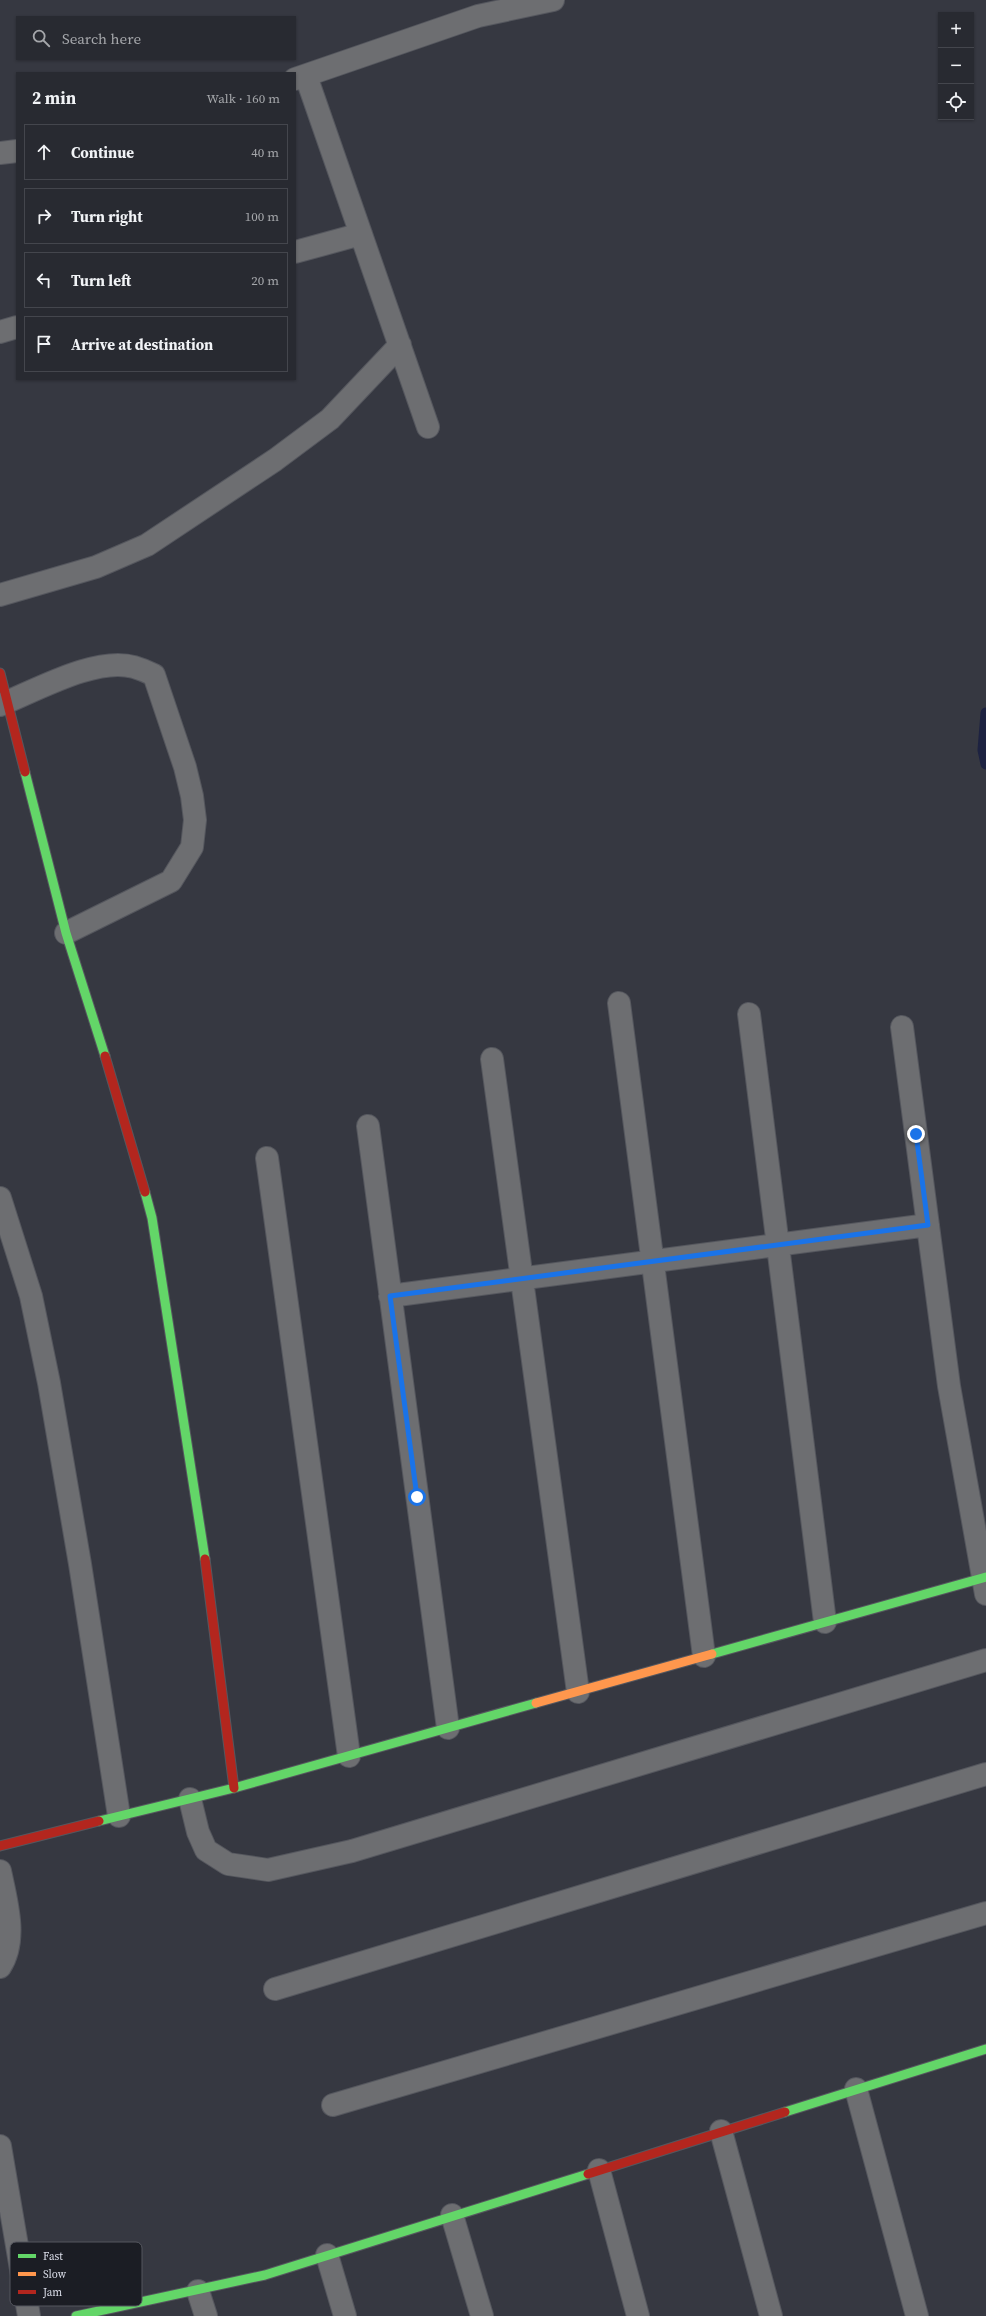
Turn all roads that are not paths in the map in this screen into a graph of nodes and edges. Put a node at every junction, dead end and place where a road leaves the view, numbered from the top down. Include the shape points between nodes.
1 (553, 0) edge
2 (301, 77) edge
3 (16, 151) edge
4 (0, 153) edge
5 (361, 234) junction
6 (296, 252) edge
7 (16, 327) edge
8 (0, 332) edge
9 (400, 345) junction
10 (428, 427) dead end
11 (0, 596) edge
12 (0, 673) edge
13 (3, 704) edge
14 (66, 933) junction
15 (619, 1003) dead end
16 (750, 1014) dead end
17 (902, 1027) dead end
18 (492, 1059) dead end
19 (368, 1126) dead end
20 (267, 1158) dead end
21 (0, 1198) edge
22 (928, 1225) junction
23 (778, 1244) junction
24 (653, 1260) junction
25 (522, 1279) junction
26 (390, 1296) junction
27 (985, 1583) edge
28 (825, 1622) junction
29 (704, 1656) junction
30 (986, 1660) edge
31 (578, 1692) junction
32 (448, 1728) junction
33 (349, 1756) junction
34 (986, 1774) edge
35 (234, 1788) junction
36 (190, 1799) junction
37 (119, 1816) junction
38 (0, 1846) edge
39 (0, 1871) edge
40 (986, 1913) edge
41 (0, 1967) edge
42 (275, 1990) dead end
43 (986, 2049) edge
44 (856, 2089) junction
45 (333, 2105) dead end
46 (721, 2131) junction
47 (0, 2146) edge
48 (600, 2170) junction
49 (452, 2215) junction
50 (17, 2242) edge
51 (327, 2255) junction
52 (198, 2291) junction
53 (142, 2302) edge
54 (28, 2306) edge
55 (125, 2306) edge
56 (30, 2316) edge
57 (76, 2316) edge
58 (206, 2316) edge
59 (345, 2316) edge
60 (482, 2316) edge
61 (638, 2316) edge
62 (770, 2316) edge
63 (917, 2316) edge

1 - 2 street via 478,16
2 - 5 street
3 - 4 street
5 - 6 street
5 - 9 street
7 - 8 street
9 - 10 street
9 - 11 street via 330,419 275,460 147,546 96,567
12 - 13 street
13 - 14 street
13 - 14 street via 66,676 101,666 133,666 154,675 185,767 192,796 192,847 170,881
14 - 35 street via 126,1122 152,1218 199,1514
15 - 24 street
16 - 23 street
17 - 22 street
18 - 25 street
19 - 26 street
20 - 33 street
21 - 37 street via 31,1296 49,1383
22 - 23 street
22 - 27 street via 949,1386
23 - 24 street
23 - 28 street
24 - 25 street
24 - 29 street
25 - 26 street
25 - 31 street
26 - 32 street
27 - 28 street
28 - 29 street
29 - 31 street
30 - 36 street via 352,1851 268,1870 228,1864 206,1850 198,1832
31 - 32 street
32 - 33 street
33 - 35 street
34 - 42 street
35 - 36 street
36 - 37 street
37 - 38 street
39 - 41 street via 9,1917 9,1944
40 - 45 street
43 - 44 street
44 - 46 street
44 - 63 street
46 - 48 street
46 - 62 street
47 - 50 street
48 - 49 street
48 - 61 street
49 - 51 street
49 - 60 street
51 - 52 street via 266,2275
51 - 59 street
52 - 53 street
52 - 58 street
54 - 56 street
55 - 57 street

